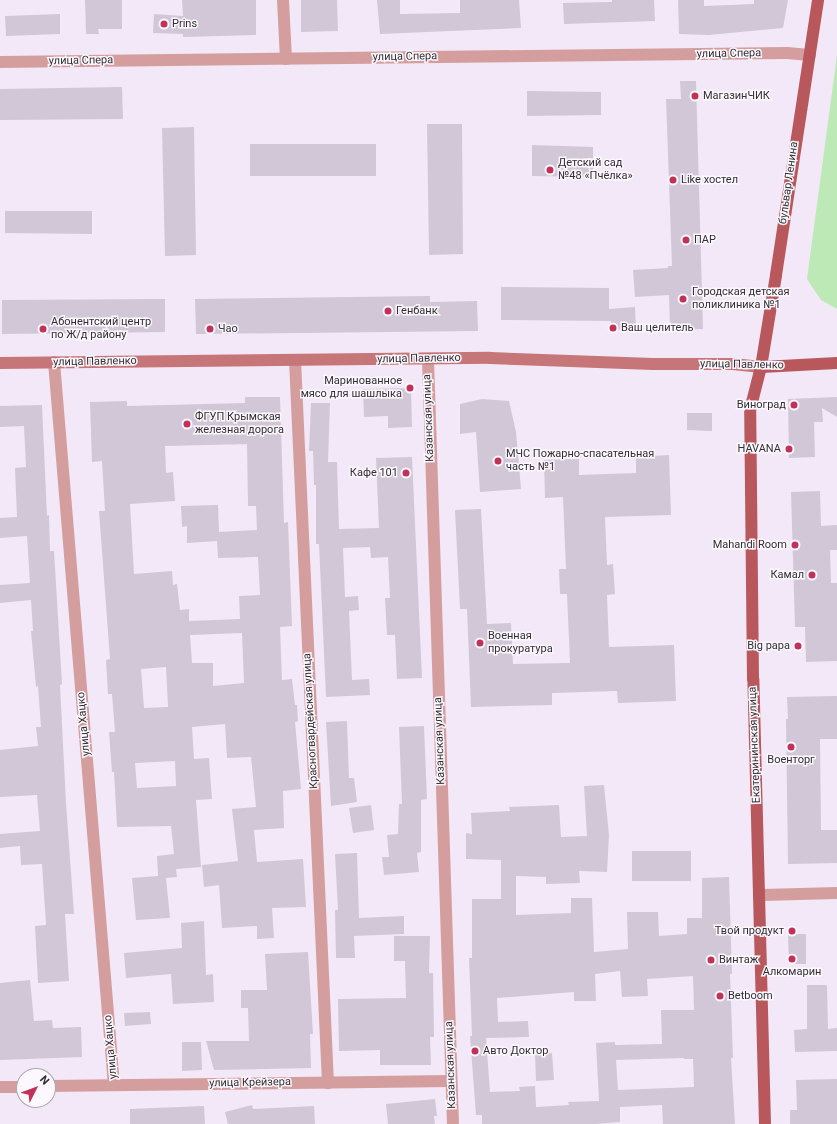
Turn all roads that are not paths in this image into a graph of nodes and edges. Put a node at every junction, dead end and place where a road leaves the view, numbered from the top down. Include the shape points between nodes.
1 (284, 0) edge
2 (818, 0) edge
3 (810, 55) junction
4 (286, 59) junction
5 (0, 62) edge
6 (428, 359) junction
7 (295, 360) junction
8 (54, 362) junction
9 (0, 363) edge
10 (837, 363) edge
11 (761, 367) junction
12 (837, 893) edge
13 (759, 894) junction
14 (451, 1081) junction
15 (328, 1083) junction
16 (114, 1085) junction
17 (56, 1086) edge
18 (0, 1087) edge
19 (16, 1087) edge
20 (453, 1124) edge
21 (766, 1124) edge

1 - 4 street
2 - 3 main road, бульвар Ленина
3 - 4 street, улица Спера via 779,53
3 - 11 main road, бульвар Ленина
4 - 5 street, улица Спера
6 - 7 main road, улица Павленко
6 - 11 main road, улица Павленко via 490,358 733,364
6 - 14 street, Казанская улица
7 - 8 main road, улица Павленко
7 - 15 street, Красногвардейская улица
8 - 9 main road, улица Павленко
8 - 16 street, улица Хацко
10 - 11 main road, улица Павленко
11 - 13 main road, Екатерининская улица via 750,410 753,679
12 - 13 street
13 - 21 main road, Екатерининская улица
14 - 15 street, улица Крейзера
14 - 20 street, Казанская улица
15 - 16 street, улица Крейзера
16 - 17 street, улица Крейзера
18 - 19 street

